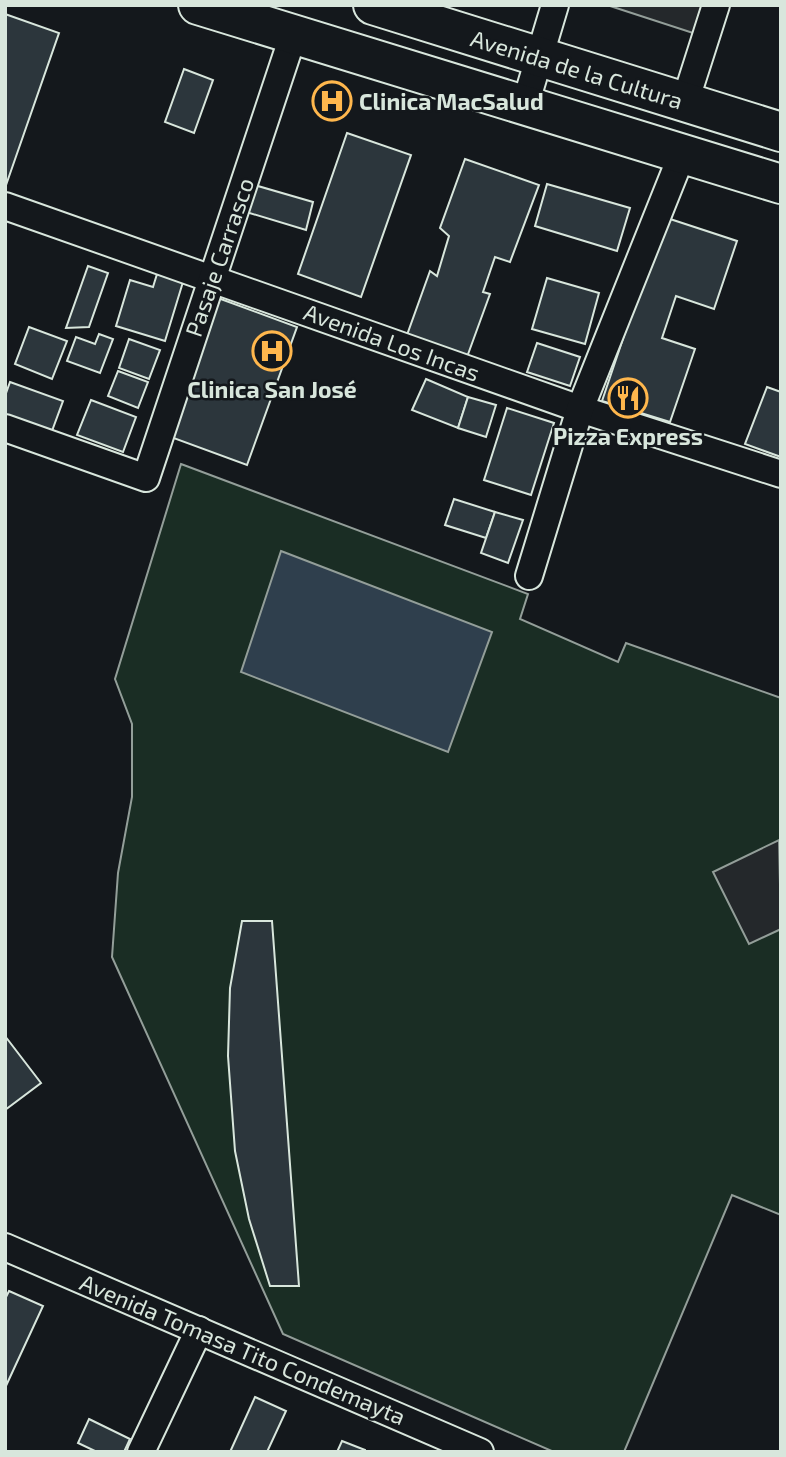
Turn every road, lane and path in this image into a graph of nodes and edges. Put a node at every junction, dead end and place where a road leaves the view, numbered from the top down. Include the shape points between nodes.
1 (198, 5) edge
2 (373, 5) edge
3 (555, 5) edge
4 (716, 5) edge
5 (293, 36) junction
6 (539, 57) junction
7 (685, 102) junction
8 (525, 105) junction
9 (781, 132) edge
10 (683, 152) junction
11 (781, 184) edge
12 (5, 206) edge
13 (212, 278) junction
14 (580, 409) junction
15 (5, 428) edge
16 (781, 474) edge
17 (529, 576) dead end
18 (5, 1247) edge
19 (199, 1330) junction
20 (141, 1452) edge
21 (480, 1452) edge

1 - 5 highway
2 - 6 highway, Avenida de la Cultura
3 - 6 street
4 - 7 street
5 - 8 highway
5 - 13 street, Pasaje Carrasco
6 - 7 highway, Avenida de la Cultura
6 - 8 street
7 - 9 highway, Avenida de la Cultura
8 - 10 highway
10 - 11 highway
10 - 14 street
12 - 13 street, Avenida Los Incas
13 - 14 street, Avenida Los Incas
13 - 15 street, Pasaje Carrasco via 146,478
14 - 16 street, Avenida Los Incas
14 - 17 street
18 - 19 street, Avenida Tomasa Tito Condemayta
19 - 20 street
19 - 21 street, Avenida Tomasa Tito Condemayta

